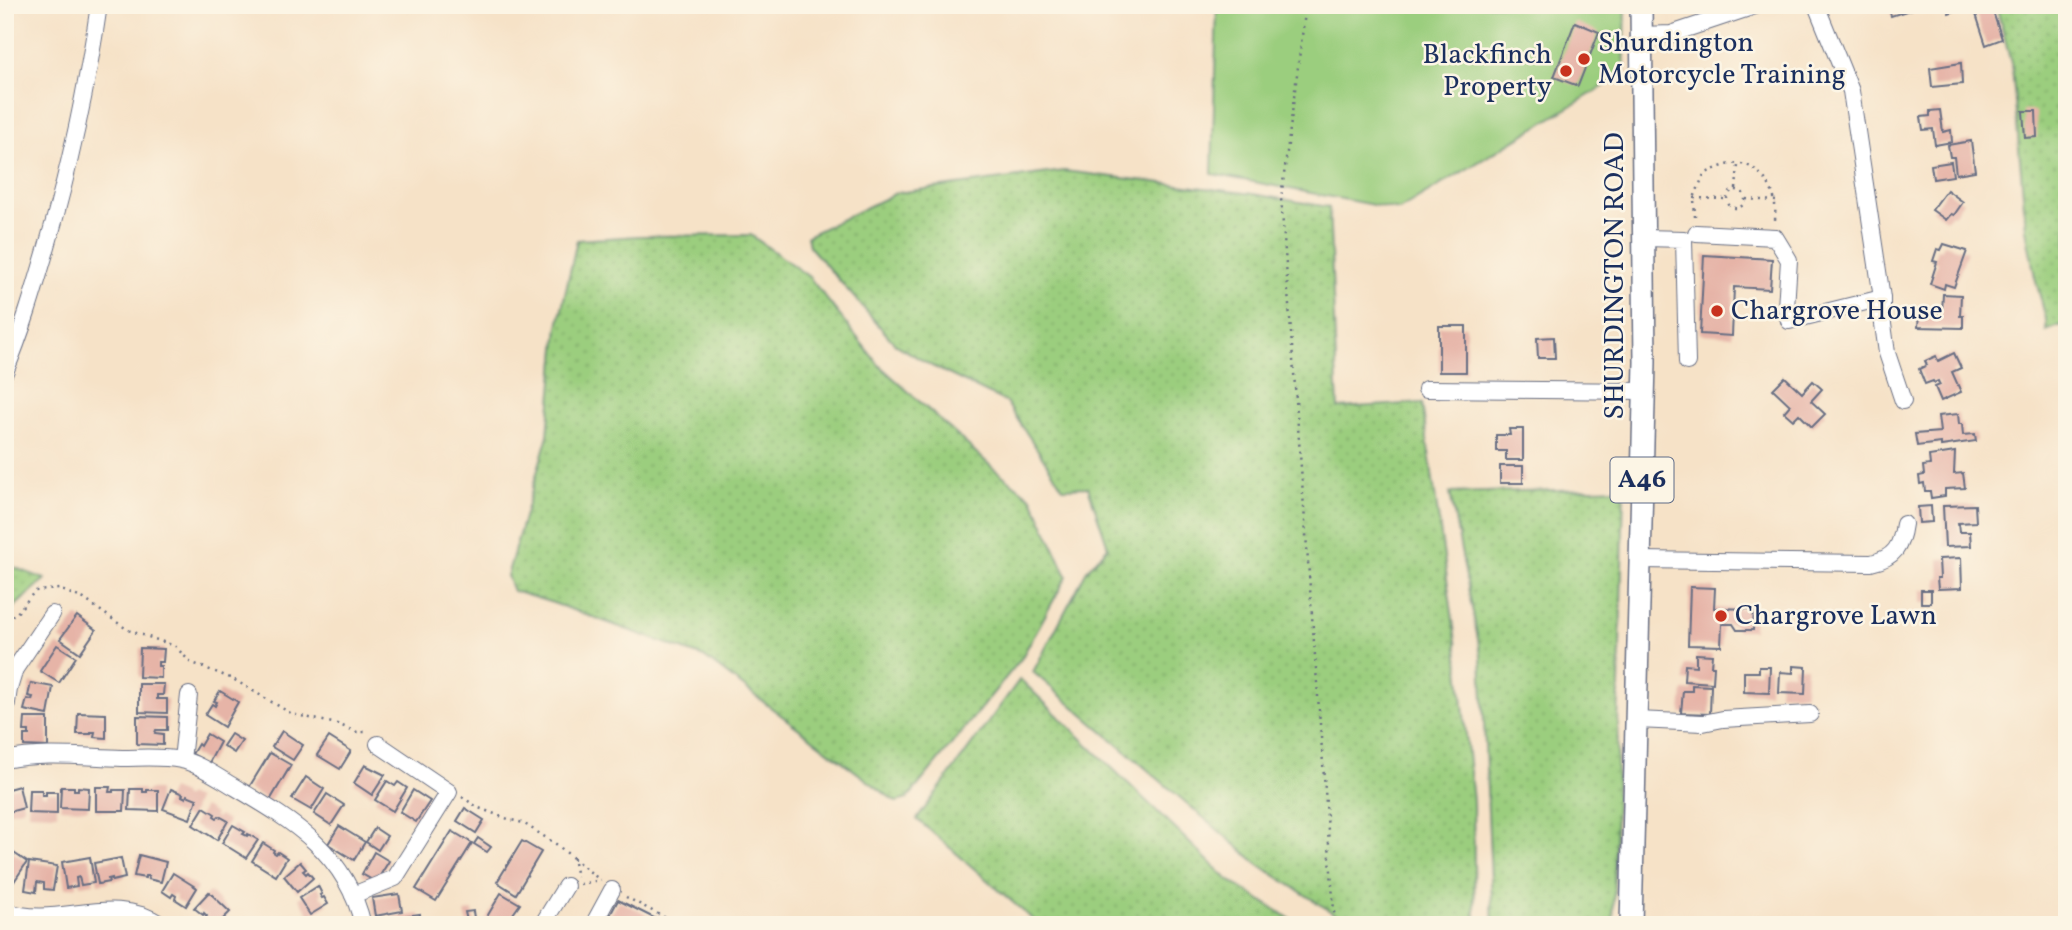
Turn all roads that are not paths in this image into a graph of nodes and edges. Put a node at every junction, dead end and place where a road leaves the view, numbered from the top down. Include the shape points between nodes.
1 (99, 5) edge
2 (1641, 5) edge
3 (1758, 5) edge
4 (1816, 5) edge
5 (1641, 35) junction
6 (1696, 233) road end
7 (1644, 238) junction
8 (1882, 298) junction
9 (1687, 362) dead end
10 (5, 372) edge
11 (1426, 389) dead end
12 (1644, 391) junction
13 (1903, 401) dead end
14 (1904, 524) dead end
15 (1640, 559) junction
16 (52, 614) dead end
17 (189, 695) dead end
18 (1810, 715) dead end
19 (5, 716) edge
20 (1637, 720) junction
21 (377, 738) road end
22 (6, 757) edge
23 (182, 760) junction
24 (607, 885) road end
25 (566, 887) dead end
26 (353, 895) junction
27 (5, 911) edge
28 (31, 921) edge
29 (162, 925) edge
30 (363, 925) edge
31 (542, 925) edge
32 (593, 925) edge
33 (1632, 925) edge

1 - 10 street via 66,181
2 - 5 main road, SHURDINGTON ROAD / A46
3 - 5 street via 1671,34
4 - 8 street via 1851,91
5 - 7 main road, SHURDINGTON ROAD / A46
6 - 8 street via 1775,237 1789,260 1789,321
7 - 9 street via 1685,239
7 - 12 main road, SHURDINGTON ROAD / A46
8 - 13 street via 1887,353
11 - 12 street
12 - 15 main road, SHURDINGTON ROAD / A46
14 - 15 street via 1896,550 1871,563
15 - 20 main road, SHURDINGTON ROAD / A46
16 - 19 street via 15,669
17 - 23 street
18 - 20 street via 1703,723
20 - 33 main road, SHURDINGTON ROAD / A46
21 - 26 street via 449,792 395,878
22 - 23 street
23 - 26 street via 218,777 305,833 332,860
24 - 32 street
25 - 31 street
26 - 30 street
27 - 28 street
28 - 29 street via 108,909 145,916

